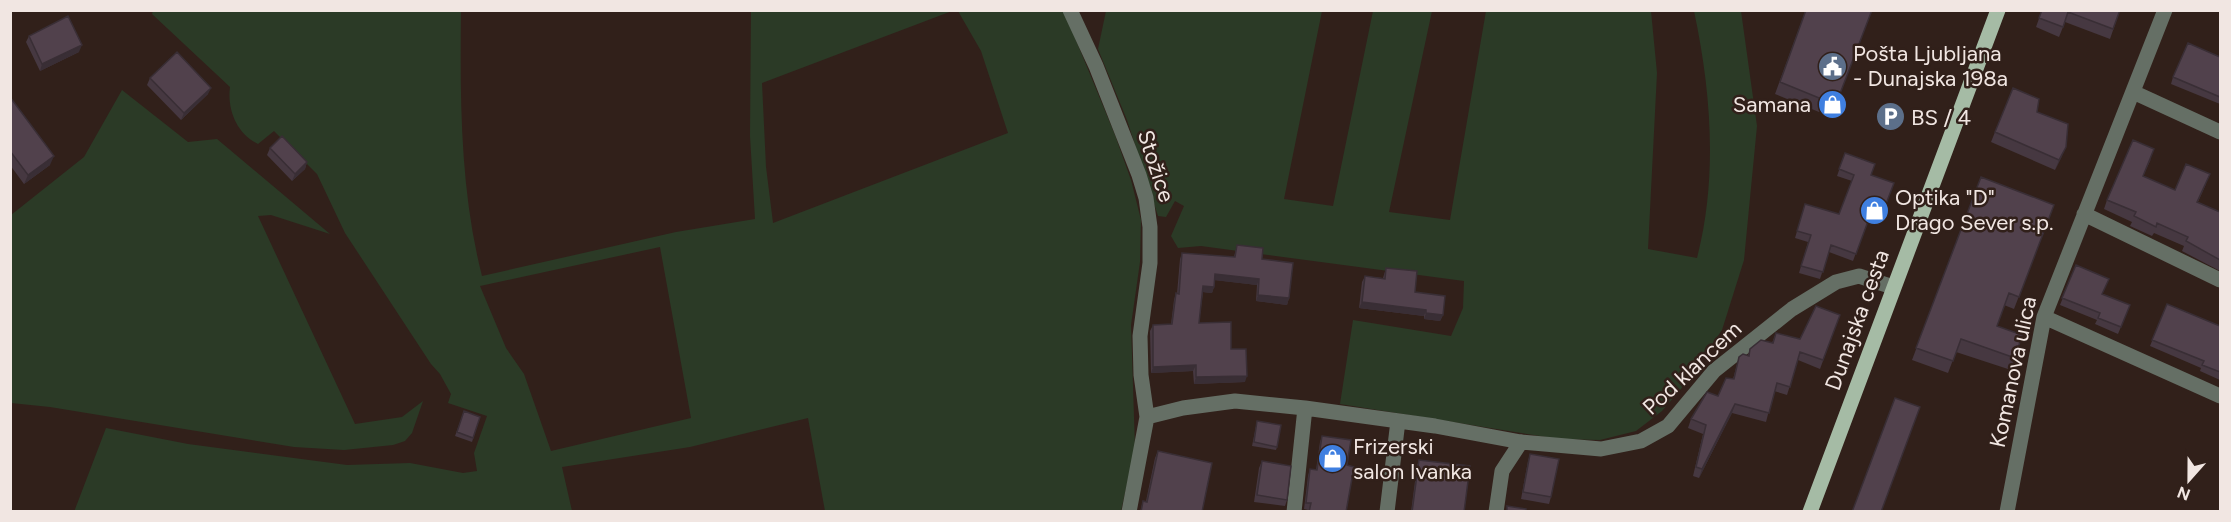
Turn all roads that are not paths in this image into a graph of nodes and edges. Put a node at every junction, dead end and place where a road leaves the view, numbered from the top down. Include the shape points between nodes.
1 (1070, 10) edge
2 (1998, 10) edge
3 (2165, 10) edge
4 (2133, 92) junction
5 (2220, 132) edge
6 (2084, 214) junction
7 (2220, 280) edge
8 (1893, 287) junction
9 (2044, 317) junction
10 (2220, 396) edge
11 (1305, 408) junction
12 (1147, 417) junction
13 (1398, 421) junction
14 (1521, 442) junction
15 (1130, 512) edge
16 (1294, 512) edge
17 (1388, 512) edge
18 (1496, 512) edge
19 (1810, 512) edge
20 (2007, 512) edge

1 - 12 street, Stožice via 1096,66 1146,198 1150,263 1140,336
2 - 8 main road, Dunajska cesta
3 - 4 street, Komanova ulica
4 - 5 street
4 - 6 street, Komanova ulica
6 - 7 street
6 - 9 street, Komanova ulica
8 - 14 street, Pod klancem via 1853,276 1827,287 1792,309 1714,371 1668,426 1641,441 1601,449
8 - 19 main road, Dunajska cesta
9 - 10 street
9 - 20 street, Komanova ulica
11 - 12 street, Pod klancem via 1235,401
11 - 13 street, Pod klancem
11 - 16 street
12 - 15 street, Stožice
13 - 14 street, Pod klancem
13 - 17 street
14 - 18 street via 1502,471

